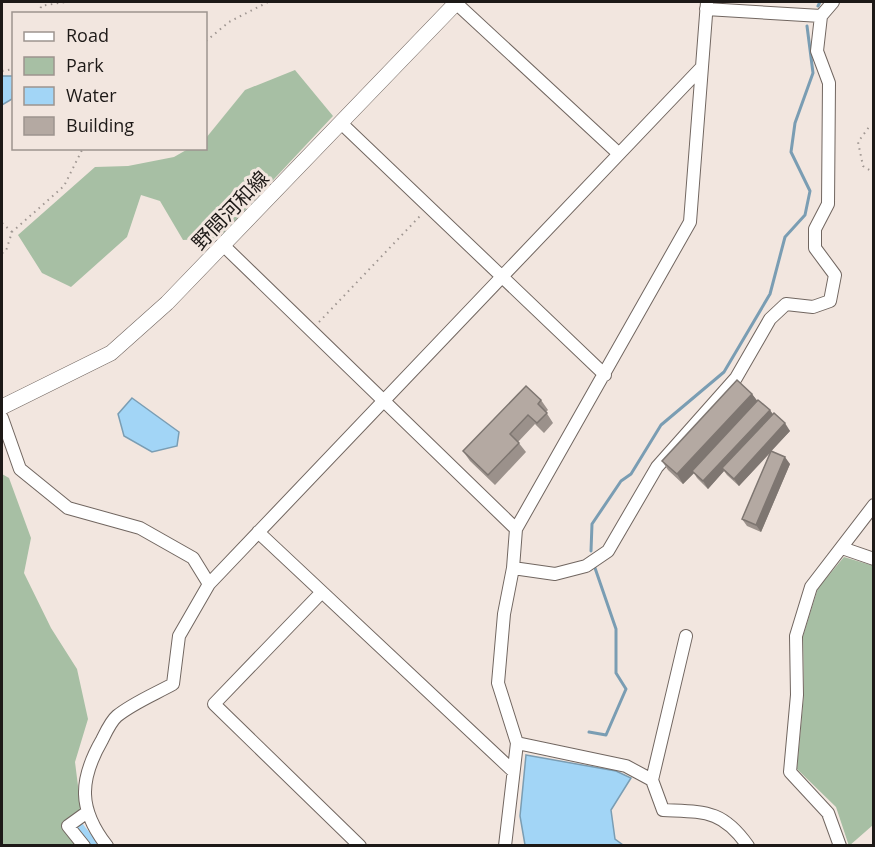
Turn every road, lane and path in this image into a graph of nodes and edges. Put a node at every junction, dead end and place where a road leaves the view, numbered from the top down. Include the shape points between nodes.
1 (64, 2) edge
2 (268, 2) edge
3 (457, 2) edge
4 (833, 2) edge
5 (706, 3) edge
6 (40, 12) edge
7 (821, 16) junction
8 (207, 40) edge
9 (701, 68) junction
10 (341, 123) junction
11 (873, 127) edge
12 (82, 150) edge
13 (618, 153) junction
14 (873, 173) edge
15 (428, 207) junction
16 (2, 223) edge
17 (12, 232) junction
18 (224, 246) junction
19 (2, 253) edge
20 (500, 278) junction
21 (310, 330) junction
22 (604, 375) junction
23 (384, 403) junction
24 (2, 406) edge
25 (2, 418) edge
26 (873, 505) edge
27 (516, 530) junction
28 (258, 532) junction
29 (842, 548) junction
30 (873, 559) edge
31 (513, 568) junction
32 (209, 584) junction
33 (321, 593) junction
34 (686, 636) dead end
35 (517, 743) junction
36 (513, 771) junction
37 (652, 780) junction
38 (86, 813) junction
39 (84, 846) edge
40 (107, 846) edge
41 (360, 846) edge
42 (505, 846) edge
43 (748, 846) edge
44 (840, 846) edge

1 - 6 path via 41,6
2 - 8 path via 229,22
3 - 10 main road, 野間河和線
3 - 13 street
4 - 7 street
5 - 7 street
5 - 9 street
7 - 31 street via 816,51 829,83 828,204 815,229 815,248 835,275 830,301 813,307 786,304 770,319 736,378 657,467 608,550 586,566 555,574
9 - 13 street
9 - 22 street via 690,222
10 - 15 street
10 - 18 main road, 野間河和線
11 - 14 path via 858,142 863,166
12 - 17 path via 64,186
13 - 20 street
15 - 20 street
15 - 21 path
16 - 17 path
17 - 19 path
18 - 21 street
18 - 24 main road, 野間河和線 via 111,353
20 - 22 street
20 - 23 street
21 - 23 street
22 - 27 street
23 - 27 street
23 - 28 street
25 - 32 street via 20,469 68,508 140,528 193,558
26 - 29 street
27 - 31 street
28 - 32 street
28 - 33 street
29 - 30 street
29 - 44 street via 812,587 796,636 797,695 790,772 828,813
31 - 35 street via 498,683
32 - 38 street via 179,636 173,684 115,717 95,752 86,780
33 - 36 street
33 - 41 street via 214,704
34 - 37 street
35 - 36 street
35 - 37 street via 626,765
36 - 42 street
37 - 43 street via 663,810 710,812 738,831
38 - 39 street via 68,826
38 - 40 street

